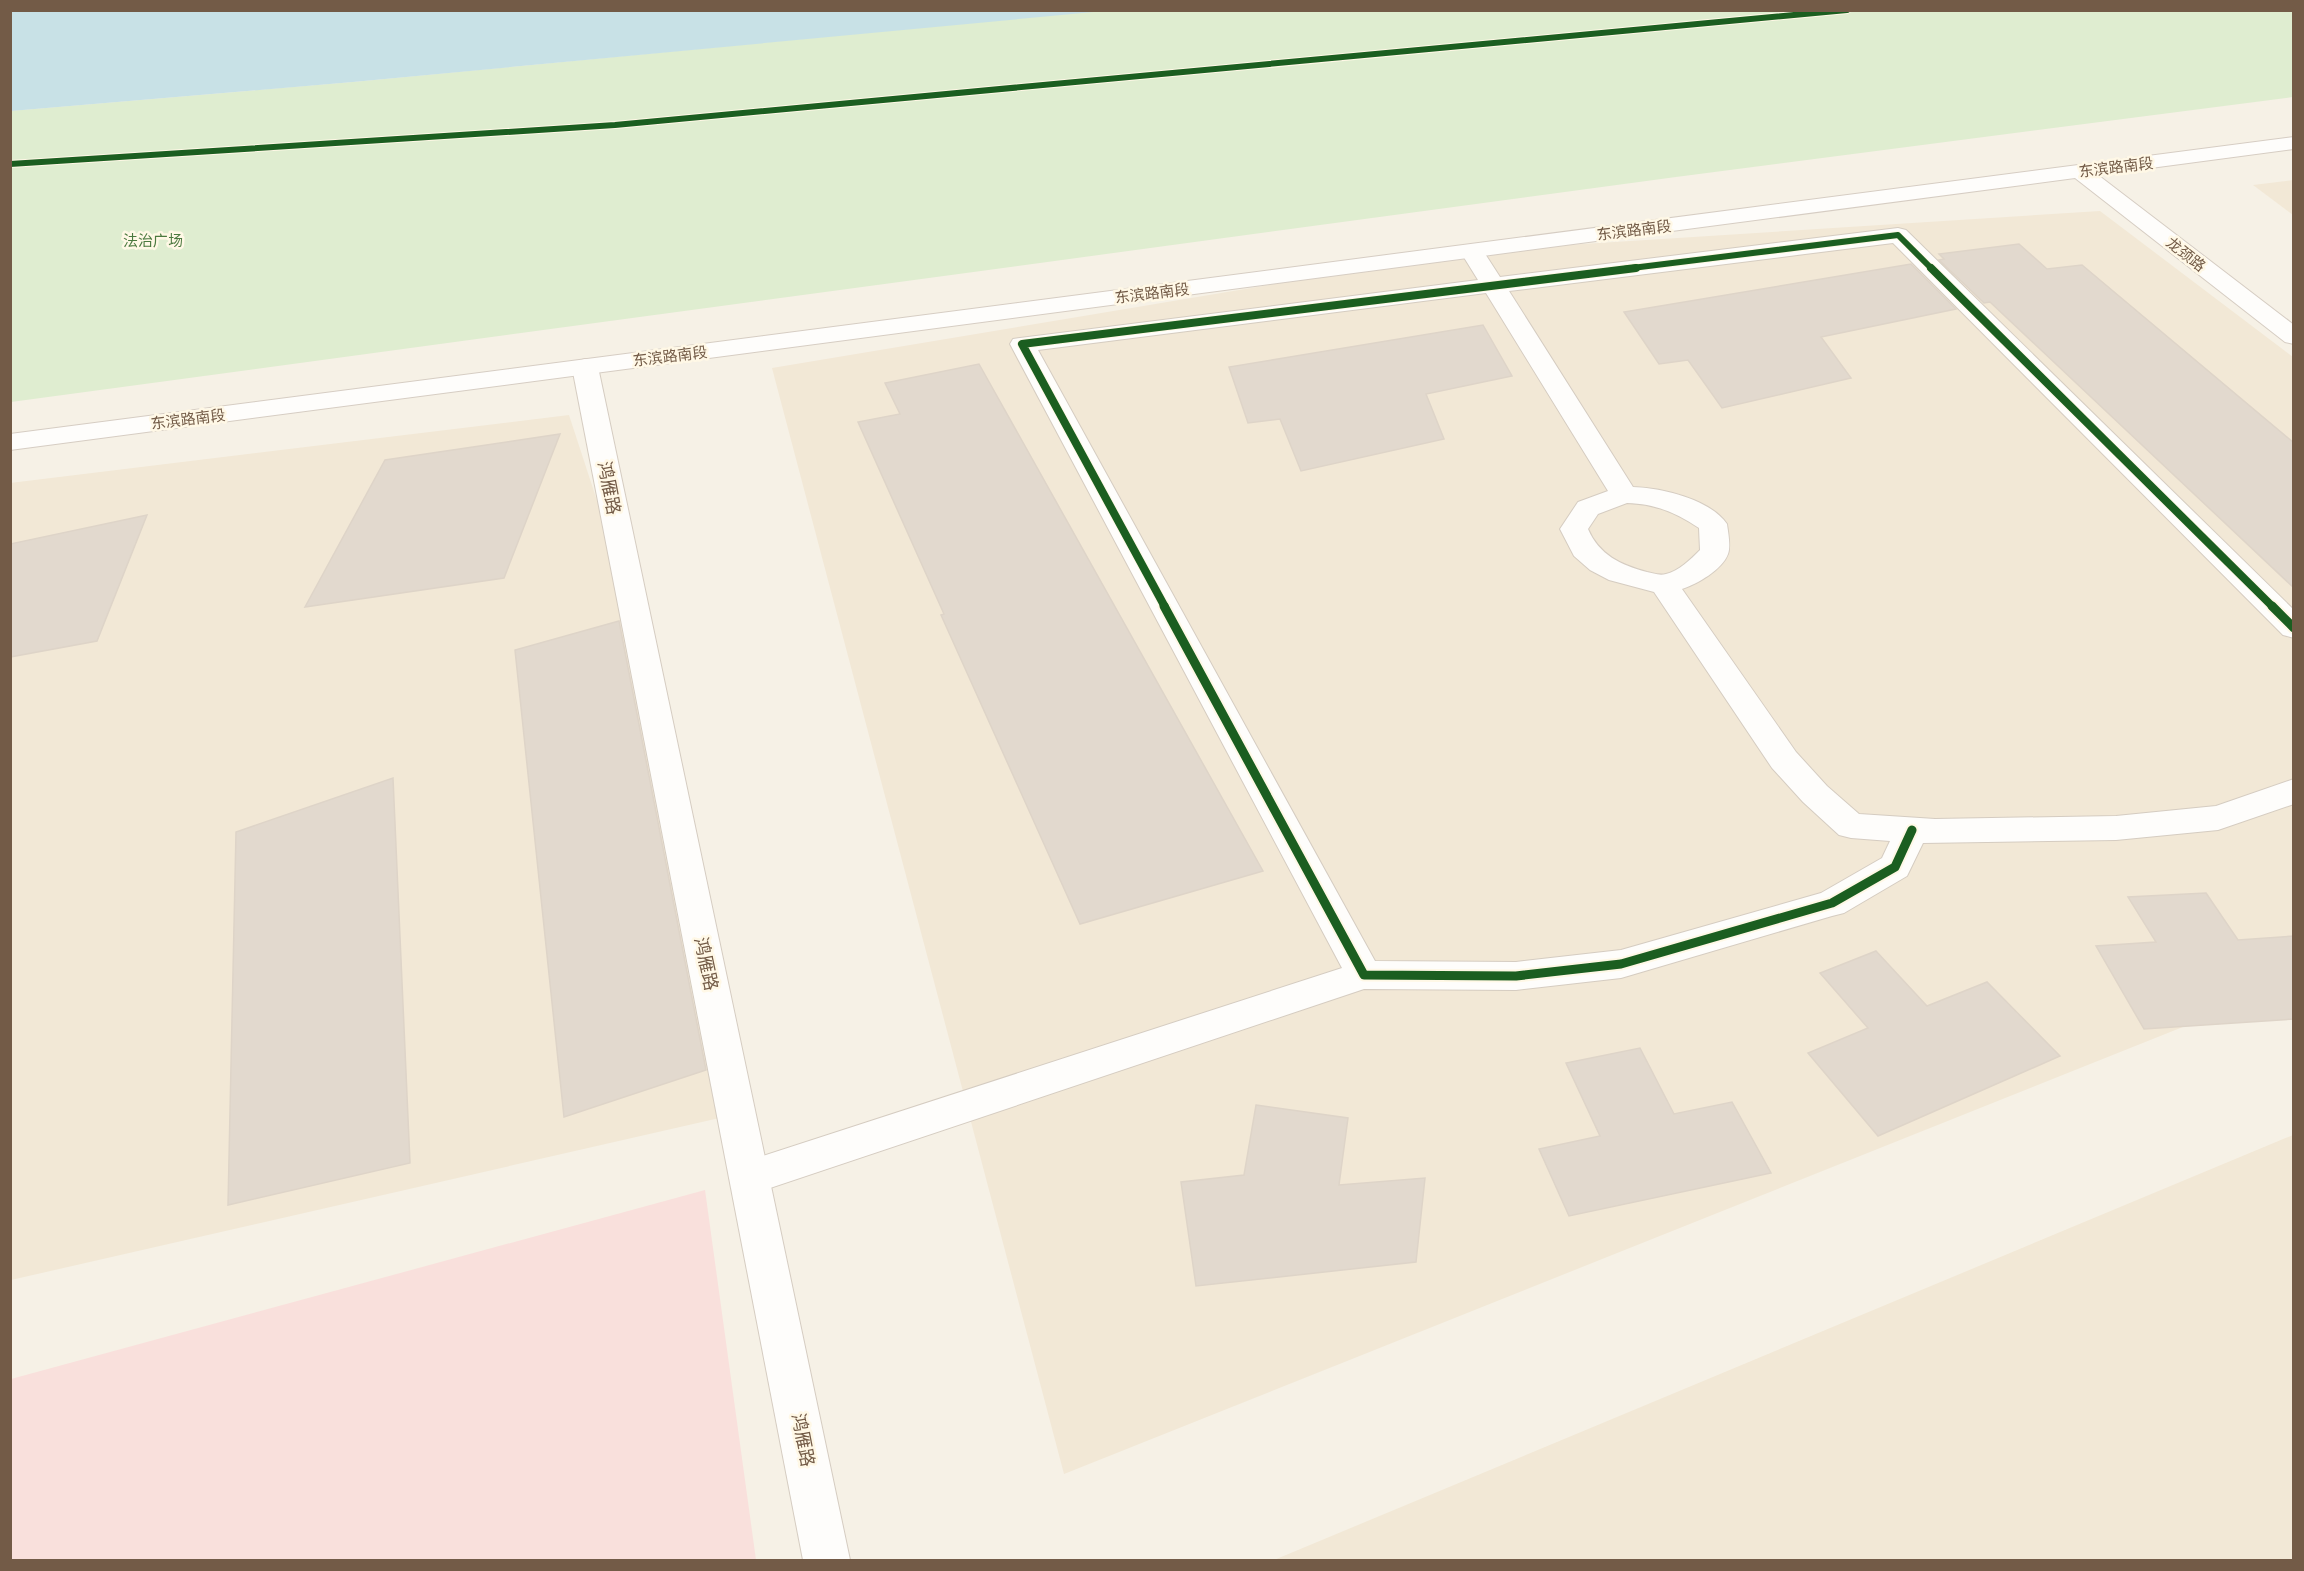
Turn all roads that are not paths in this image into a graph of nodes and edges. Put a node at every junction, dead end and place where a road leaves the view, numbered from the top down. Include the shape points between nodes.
1 (2294, 144) edge
2 (2079, 171) junction
3 (1472, 251) junction
4 (1493, 285) junction
5 (2294, 337) edge
6 (585, 367) junction
7 (10, 442) edge
8 (1624, 495) junction
9 (1663, 584) junction
10 (2294, 628) edge
11 (2294, 791) edge
12 (1912, 830) junction
13 (1364, 975) junction
14 (749, 1177) junction
15 (827, 1560) edge

1 - 2 street, 东滨路南段
2 - 3 street, 东滨路南段
2 - 5 street, 龙颈路
3 - 4 street
3 - 6 street, 东滨路南段
4 - 8 street
4 - 10 street via 1898,236
4 - 13 street via 1022,345
6 - 7 street, 东滨路南段
6 - 14 street, 鸿雁路
8 - 9 street via 1588,508 1574,529 1579,544 1598,565 1623,576
8 - 9 street via 1656,495 1685,506 1713,525 1715,552 1694,573
9 - 12 street via 1784,760 1815,794 1851,826
11 - 12 street via 2218,818 2116,828
12 - 13 street via 1895,867 1832,903 1621,964 1516,976
13 - 14 street
14 - 15 street, 鸿雁路

